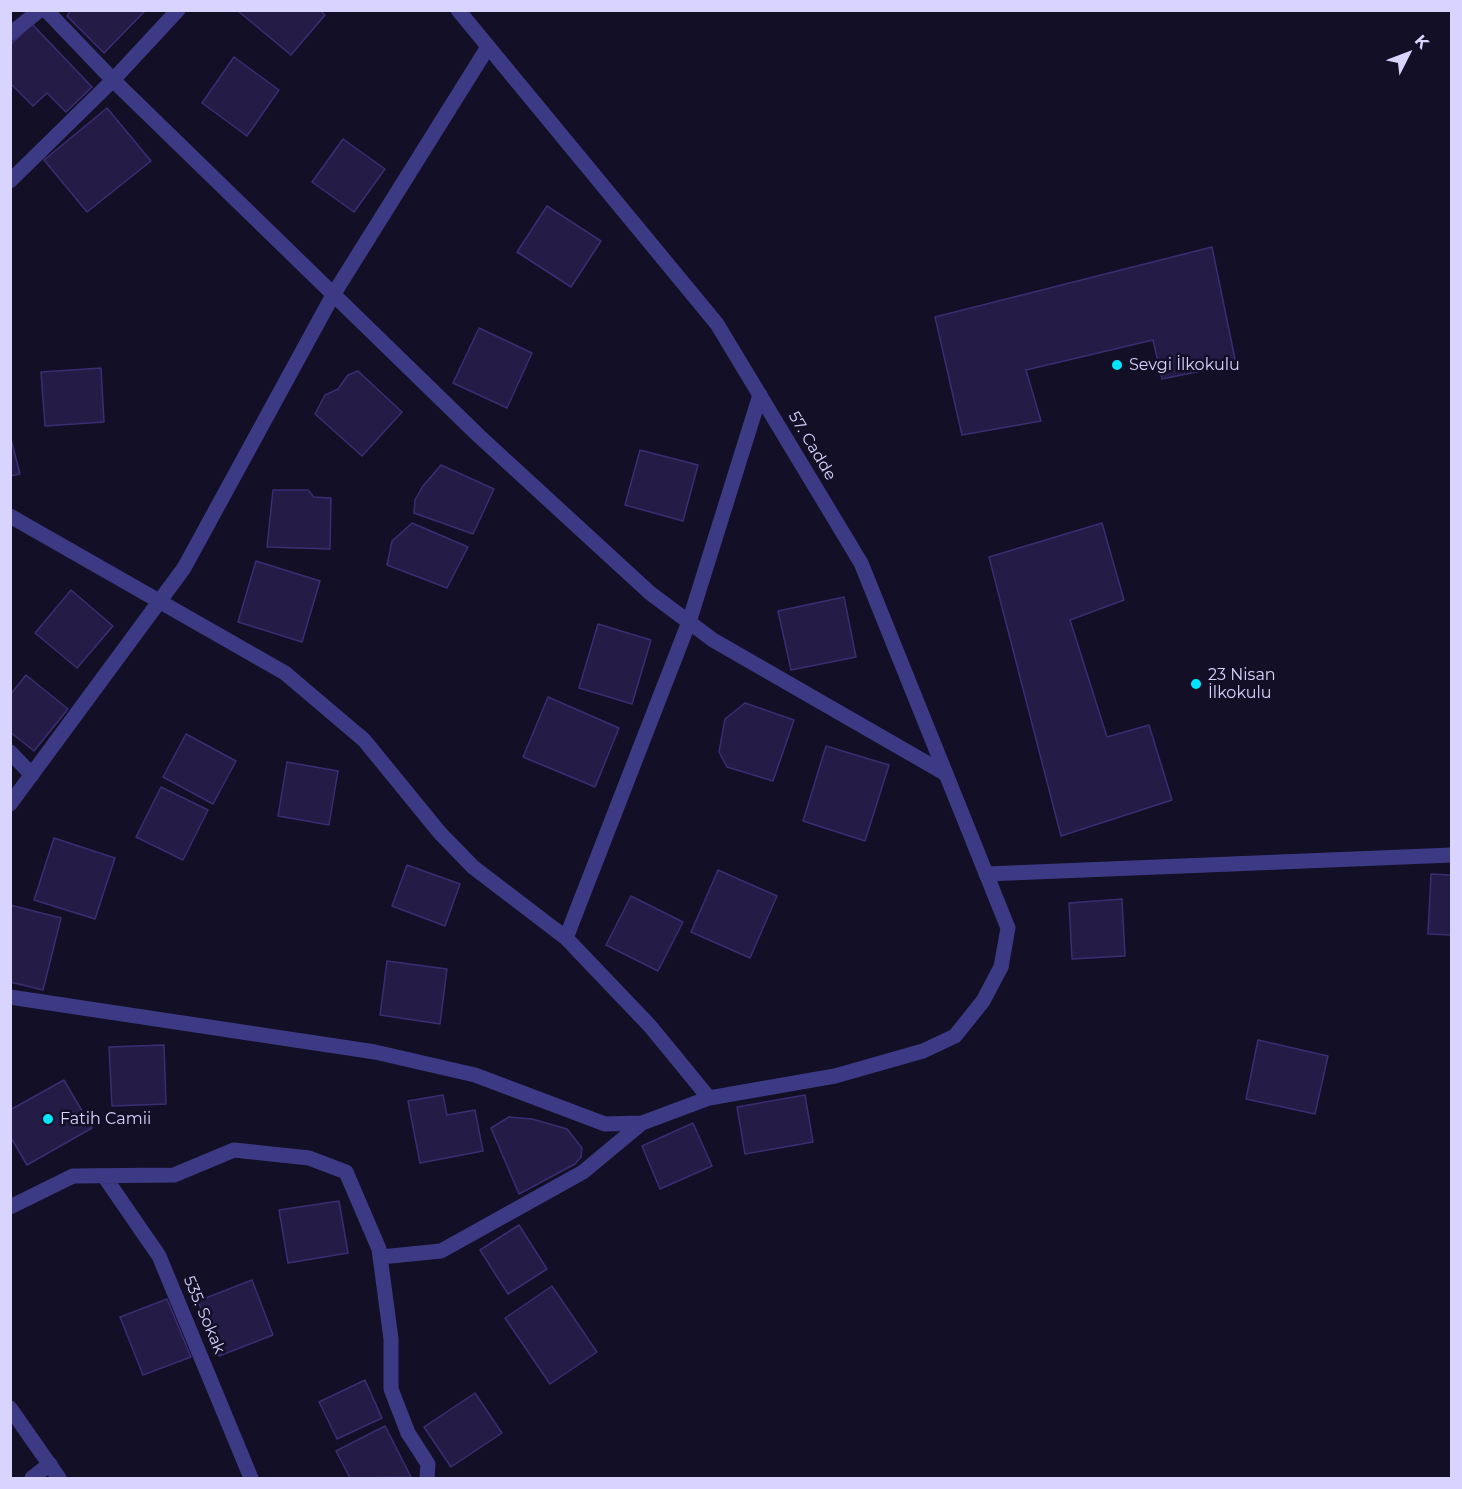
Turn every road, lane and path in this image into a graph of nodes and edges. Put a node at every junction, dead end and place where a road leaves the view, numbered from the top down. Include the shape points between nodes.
1 (40, 10) edge
2 (46, 10) edge
3 (178, 10) edge
4 (458, 10) edge
5 (10, 34) edge
6 (488, 47) junction
7 (113, 80) junction
8 (10, 181) edge
9 (333, 295) junction
10 (760, 394) junction
11 (10, 516) edge
12 (160, 601) junction
13 (689, 622) junction
14 (10, 752) edge
15 (946, 774) junction
16 (32, 775) junction
17 (10, 804) edge
18 (1452, 855) edge
19 (986, 874) junction
20 (566, 938) junction
21 (10, 997) edge
22 (709, 1098) junction
23 (642, 1123) junction
24 (104, 1176) junction
25 (12, 1202) edge
26 (381, 1257) junction
27 (10, 1408) edge
28 (51, 1464) junction
29 (32, 1479) edge
30 (59, 1479) edge
31 (251, 1479) edge
32 (427, 1479) edge

1 - 5 street
2 - 7 street
3 - 7 street
4 - 6 street, 57. Cadde
6 - 9 street
6 - 10 street, 57. Cadde via 717,324
7 - 8 street
7 - 9 street
9 - 12 street via 184,568
9 - 13 street via 496,452 650,593
10 - 13 street
10 - 15 street, 57. Cadde via 861,563
11 - 12 street
12 - 16 street
12 - 20 street via 285,673 364,740 473,867
13 - 15 street via 713,640
13 - 20 street
14 - 16 street
15 - 19 street, 57. Cadde
16 - 17 street
18 - 19 street
19 - 22 street, 57. Cadde via 1008,928 1001,968 955,1036 922,1051 835,1076
20 - 22 street via 650,1026
21 - 23 street via 375,1052 475,1075 605,1124
22 - 23 street
23 - 26 street via 583,1172 441,1251
24 - 25 street via 74,1176
24 - 26 street via 174,1174 234,1150 309,1158 346,1172
24 - 31 street, 535. Sokak via 159,1256
26 - 32 street via 391,1339 391,1389 408,1433 428,1464
27 - 28 street
28 - 29 street
28 - 30 street

